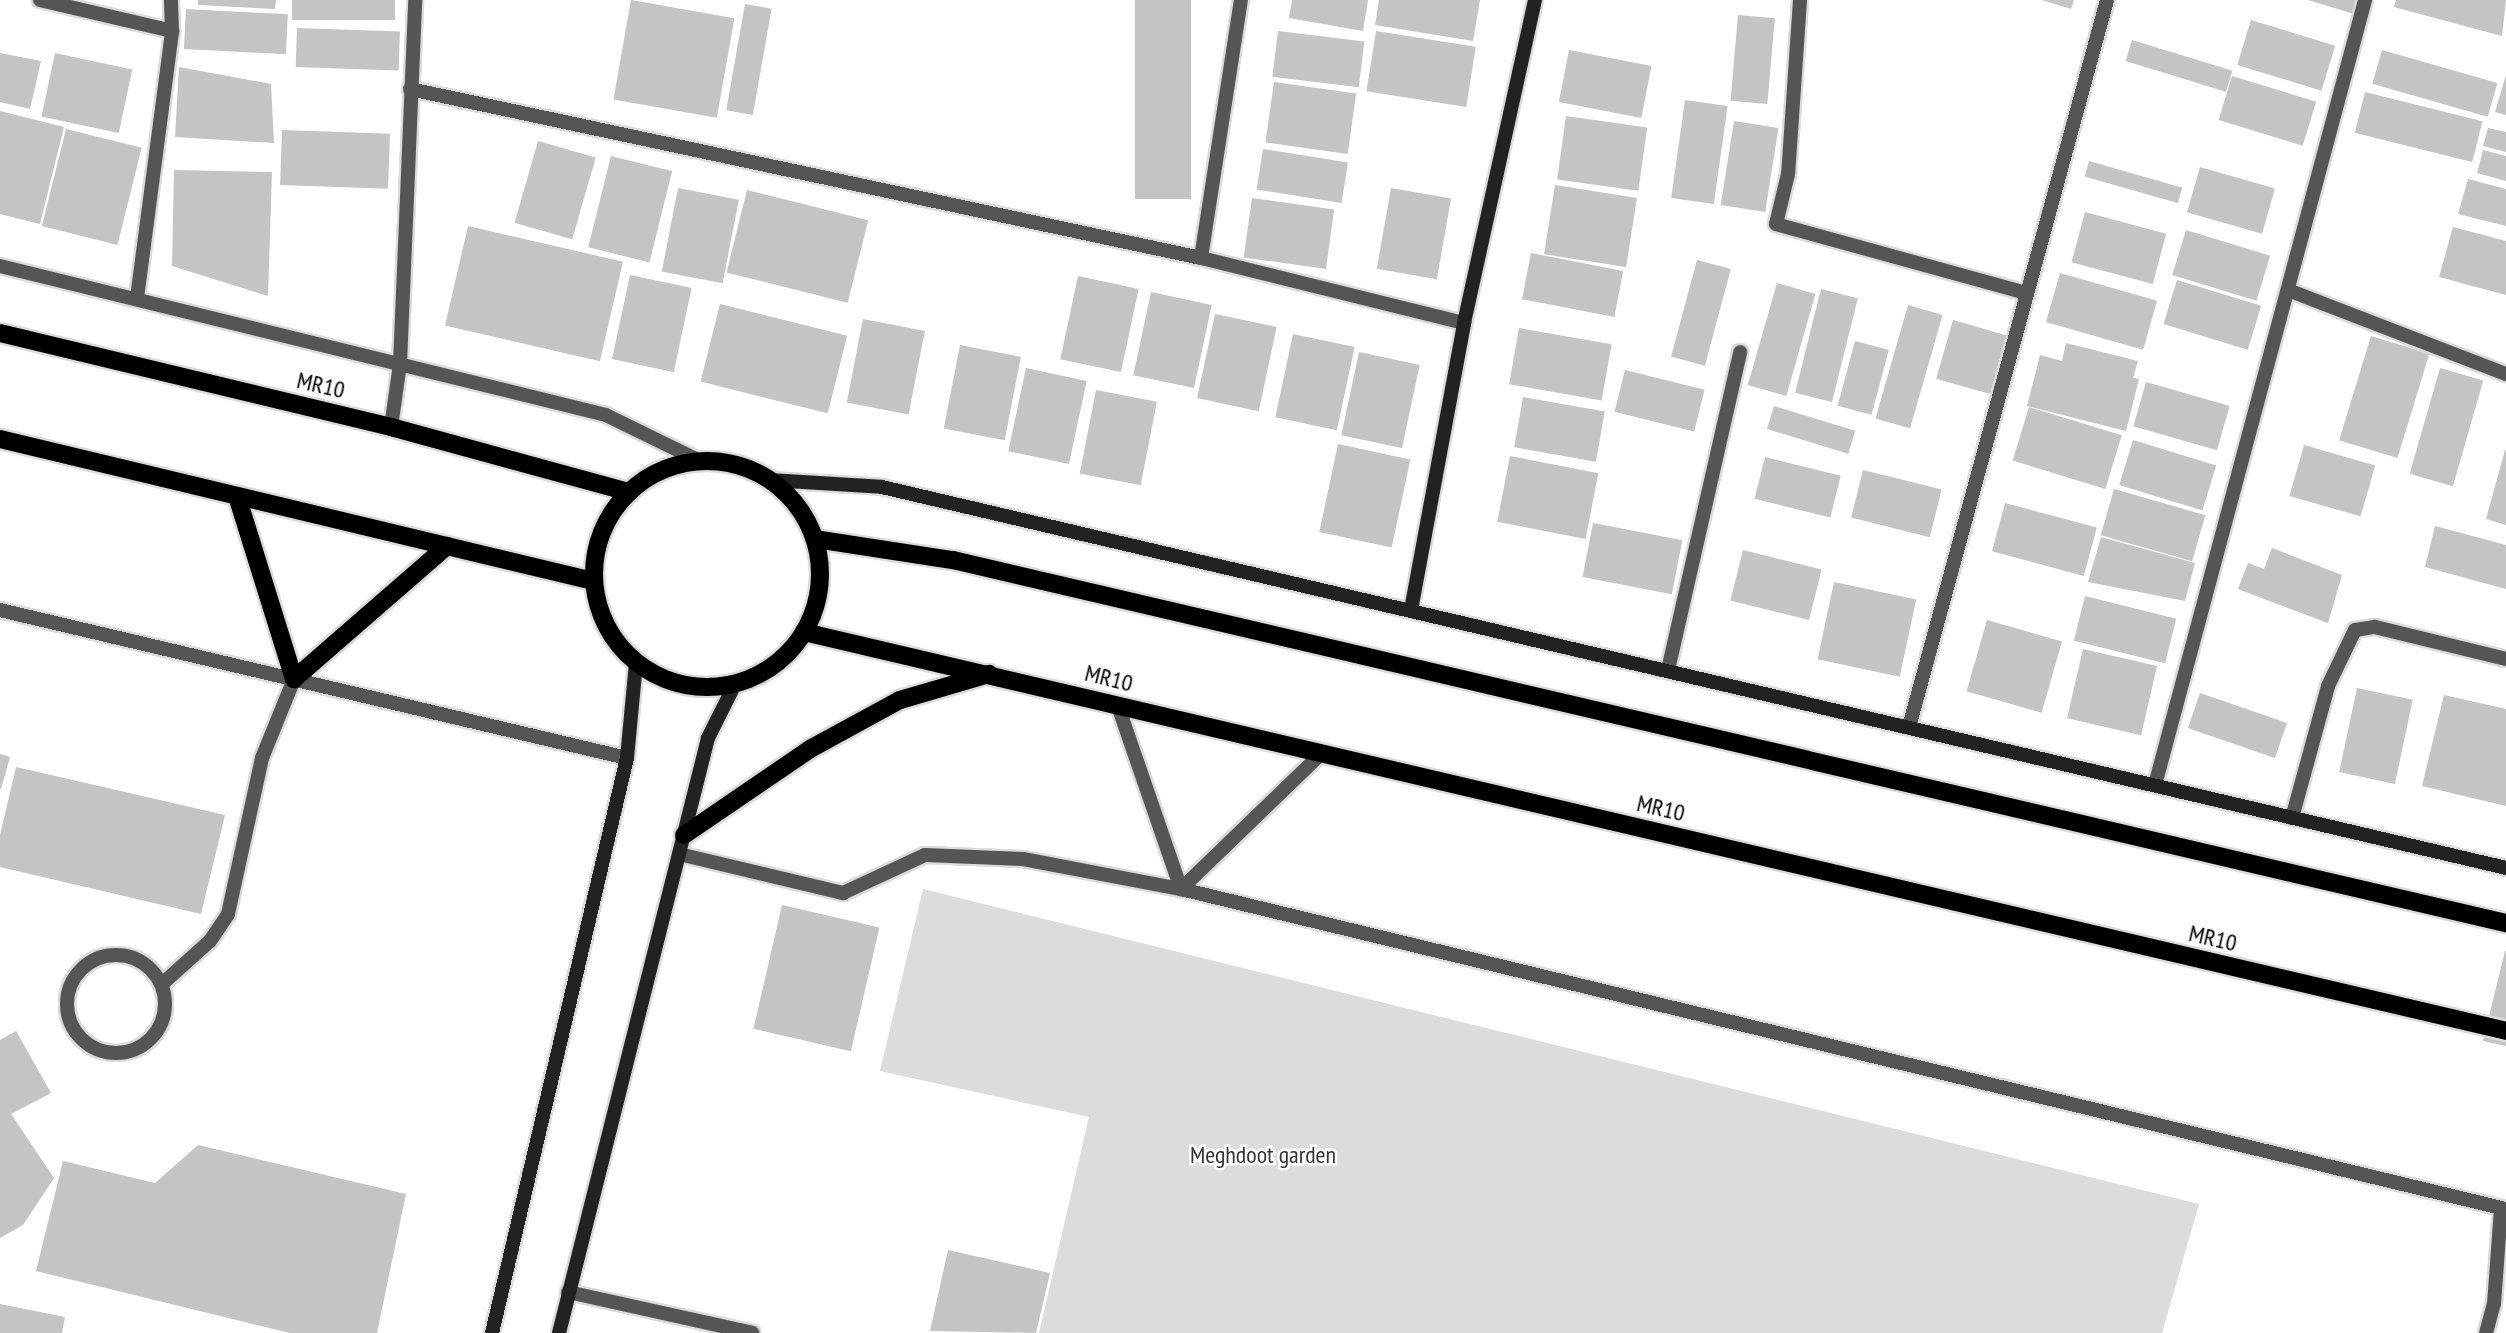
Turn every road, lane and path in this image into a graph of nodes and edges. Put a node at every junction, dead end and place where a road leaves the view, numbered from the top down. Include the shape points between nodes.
1 (40, 0) edge
2 (171, 0) edge
3 (415, 0) edge
4 (1241, 0) edge
5 (1535, 0) edge
6 (1800, 0) edge
7 (2107, 0) edge
8 (2365, 0) edge
9 (172, 30) junction
10 (410, 89) junction
11 (1201, 258) junction
12 (0, 266) edge
13 (2288, 290) junction
14 (2027, 293) junction
15 (137, 298) junction
16 (1464, 323) junction
17 (0, 333) edge
18 (1740, 352) dead end
19 (400, 364) junction
20 (2506, 374) edge
21 (391, 427) junction
22 (0, 439) edge
23 (700, 461) junction
24 (769, 480) junction
25 (629, 492) junction
26 (237, 496) junction
27 (815, 539) junction
28 (447, 546) junction
29 (593, 581) junction
30 (0, 610) edge
31 (1411, 610) junction
32 (804, 632) junction
33 (2506, 659) edge
34 (636, 663) junction
35 (1668, 670) junction
36 (992, 673) junction
37 (294, 679) junction
38 (735, 684) junction
39 (1118, 706) junction
40 (1909, 727) junction
41 (1321, 754) junction
42 (627, 758) junction
43 (2155, 785) junction
44 (2292, 818) junction
45 (684, 835) junction
46 (679, 854) junction
47 (2506, 868) edge
48 (1181, 889) junction
49 (2506, 923) edge
50 (162, 984) junction
51 (2506, 1031) edge
52 (2503, 1208) edge
53 (568, 1292) junction
54 (492, 1333) edge
55 (559, 1333) edge
56 (753, 1333) edge
57 (2486, 1333) edge

1 - 9 street
2 - 9 street
3 - 10 street
4 - 11 street
5 - 16 street
6 - 14 street via 1788,174 1776,224
7 - 14 street
8 - 13 street
9 - 15 street
10 - 11 street
10 - 19 street
11 - 16 street
12 - 15 street
13 - 20 street
13 - 43 street
14 - 40 street
15 - 19 street
16 - 31 street
17 - 21 main road, MR10
18 - 35 street
19 - 21 street
19 - 23 street via 606,415
21 - 25 main road, MR10
22 - 26 main road
23 - 24 main road via 736,465
23 - 25 main road via 662,470
24 - 27 main road via 797,505
24 - 31 street via 882,486
25 - 29 main road via 604,527 596,548
26 - 28 main road
26 - 37 main road
27 - 32 main road via 820,571 817,603
27 - 49 main road via 953,561
28 - 29 main road
28 - 37 main road
29 - 34 main road via 599,612
30 - 37 street
31 - 35 street
32 - 36 main road, MR10
32 - 38 main road via 786,656 763,674
33 - 44 street via 2375,627 2355,631 2328,686
34 - 38 main road via 666,681 700,688
34 - 42 street
35 - 40 street
36 - 39 main road, MR10
36 - 45 main road via 900,700 810,749
37 - 42 street
37 - 50 street via 262,758 228,914 210,941
38 - 45 street via 708,738
39 - 41 main road, MR10
39 - 48 street
40 - 43 street
41 - 48 street
41 - 51 main road, MR10
42 - 54 street
43 - 44 street
44 - 47 street
45 - 46 street
46 - 48 street via 843,893 925,855 1023,859
46 - 53 street
48 - 52 street
50 - 50 street via 164,1016 147,1043 132,1051 100,1051 75,1032 66,1000 70,984 92,960 108,955 140,960
52 - 57 street via 2494,1304
53 - 55 street
53 - 56 street

